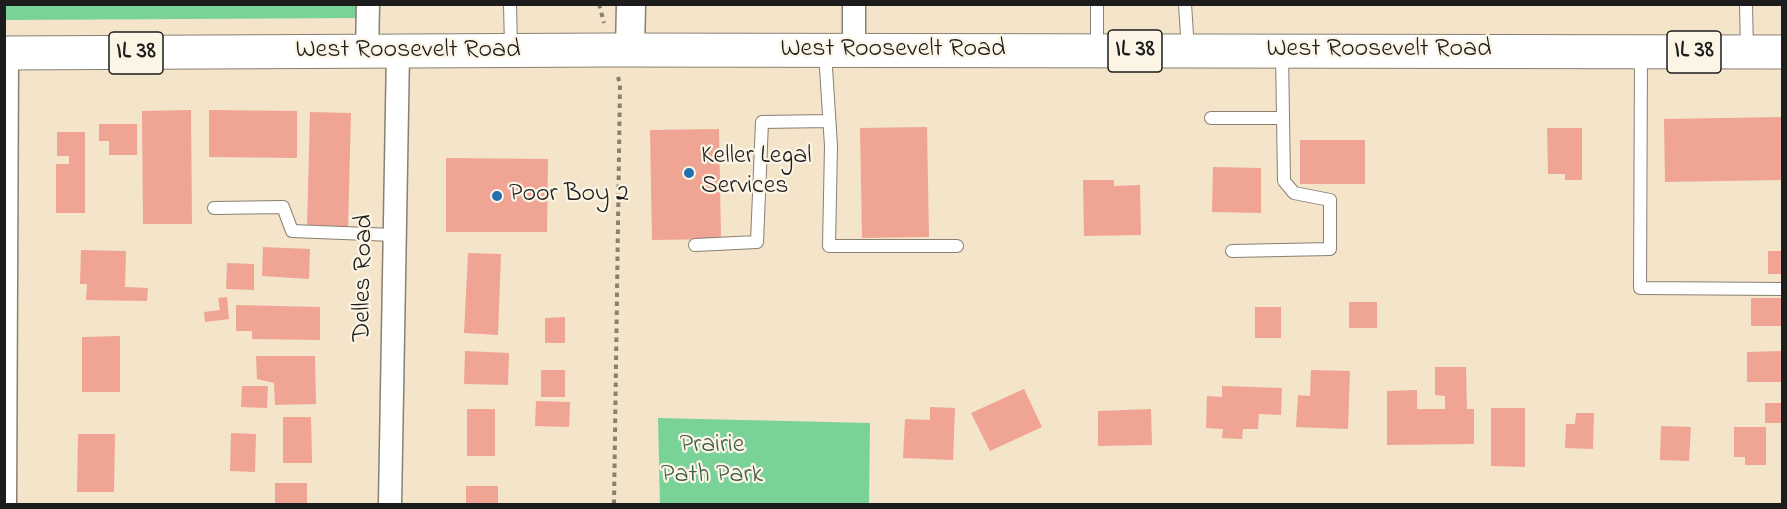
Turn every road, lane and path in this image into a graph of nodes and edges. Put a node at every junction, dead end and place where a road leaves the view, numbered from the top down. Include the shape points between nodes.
1 (368, 4) edge
2 (510, 4) edge
3 (631, 4) edge
4 (854, 4) edge
5 (1097, 4) edge
6 (1185, 4) edge
7 (1746, 4) edge
8 (630, 50) junction
9 (511, 51) junction
10 (839, 51) junction
11 (1097, 51) junction
12 (1188, 51) junction
13 (1282, 51) junction
14 (383, 52) junction
15 (1641, 52) junction
16 (1747, 52) junction
17 (1782, 52) edge
18 (6, 53) edge
19 (620, 84) dead end
20 (1211, 118) dead end
21 (1283, 118) junction
22 (828, 121) junction
23 (214, 208) dead end
24 (394, 235) junction
25 (695, 245) dead end
26 (957, 246) dead end
27 (1232, 251) dead end
28 (1782, 289) edge
29 (4, 504) edge
30 (390, 504) edge
31 (614, 504) edge

1 - 14 street, Delles Road
2 - 9 lane
3 - 8 street
4 - 10 street
5 - 11 lane
6 - 12 lane
7 - 16 lane
8 - 9 main road, West Roosevelt Road / IL 38
8 - 10 main road, West Roosevelt Road / IL 38
9 - 14 main road, West Roosevelt Road / IL 38
10 - 11 main road, West Roosevelt Road / IL 38
10 - 22 lane
11 - 12 main road, West Roosevelt Road / IL 38
12 - 13 main road, West Roosevelt Road / IL 38
13 - 15 main road, West Roosevelt Road / IL 38
13 - 21 lane
14 - 18 main road, West Roosevelt Road / IL 38
14 - 24 street, Delles Road
15 - 16 main road, West Roosevelt Road / IL 38
15 - 28 lane via 1640,288
16 - 17 main road, West Roosevelt Road / IL 38
18 - 29 street
19 - 31 path
20 - 21 lane
21 - 27 lane via 1284,181 1294,193 1330,200 1330,249
22 - 25 lane via 762,122 757,243
22 - 26 lane via 829,246
23 - 24 lane via 283,207 292,231
24 - 30 street, Delles Road

